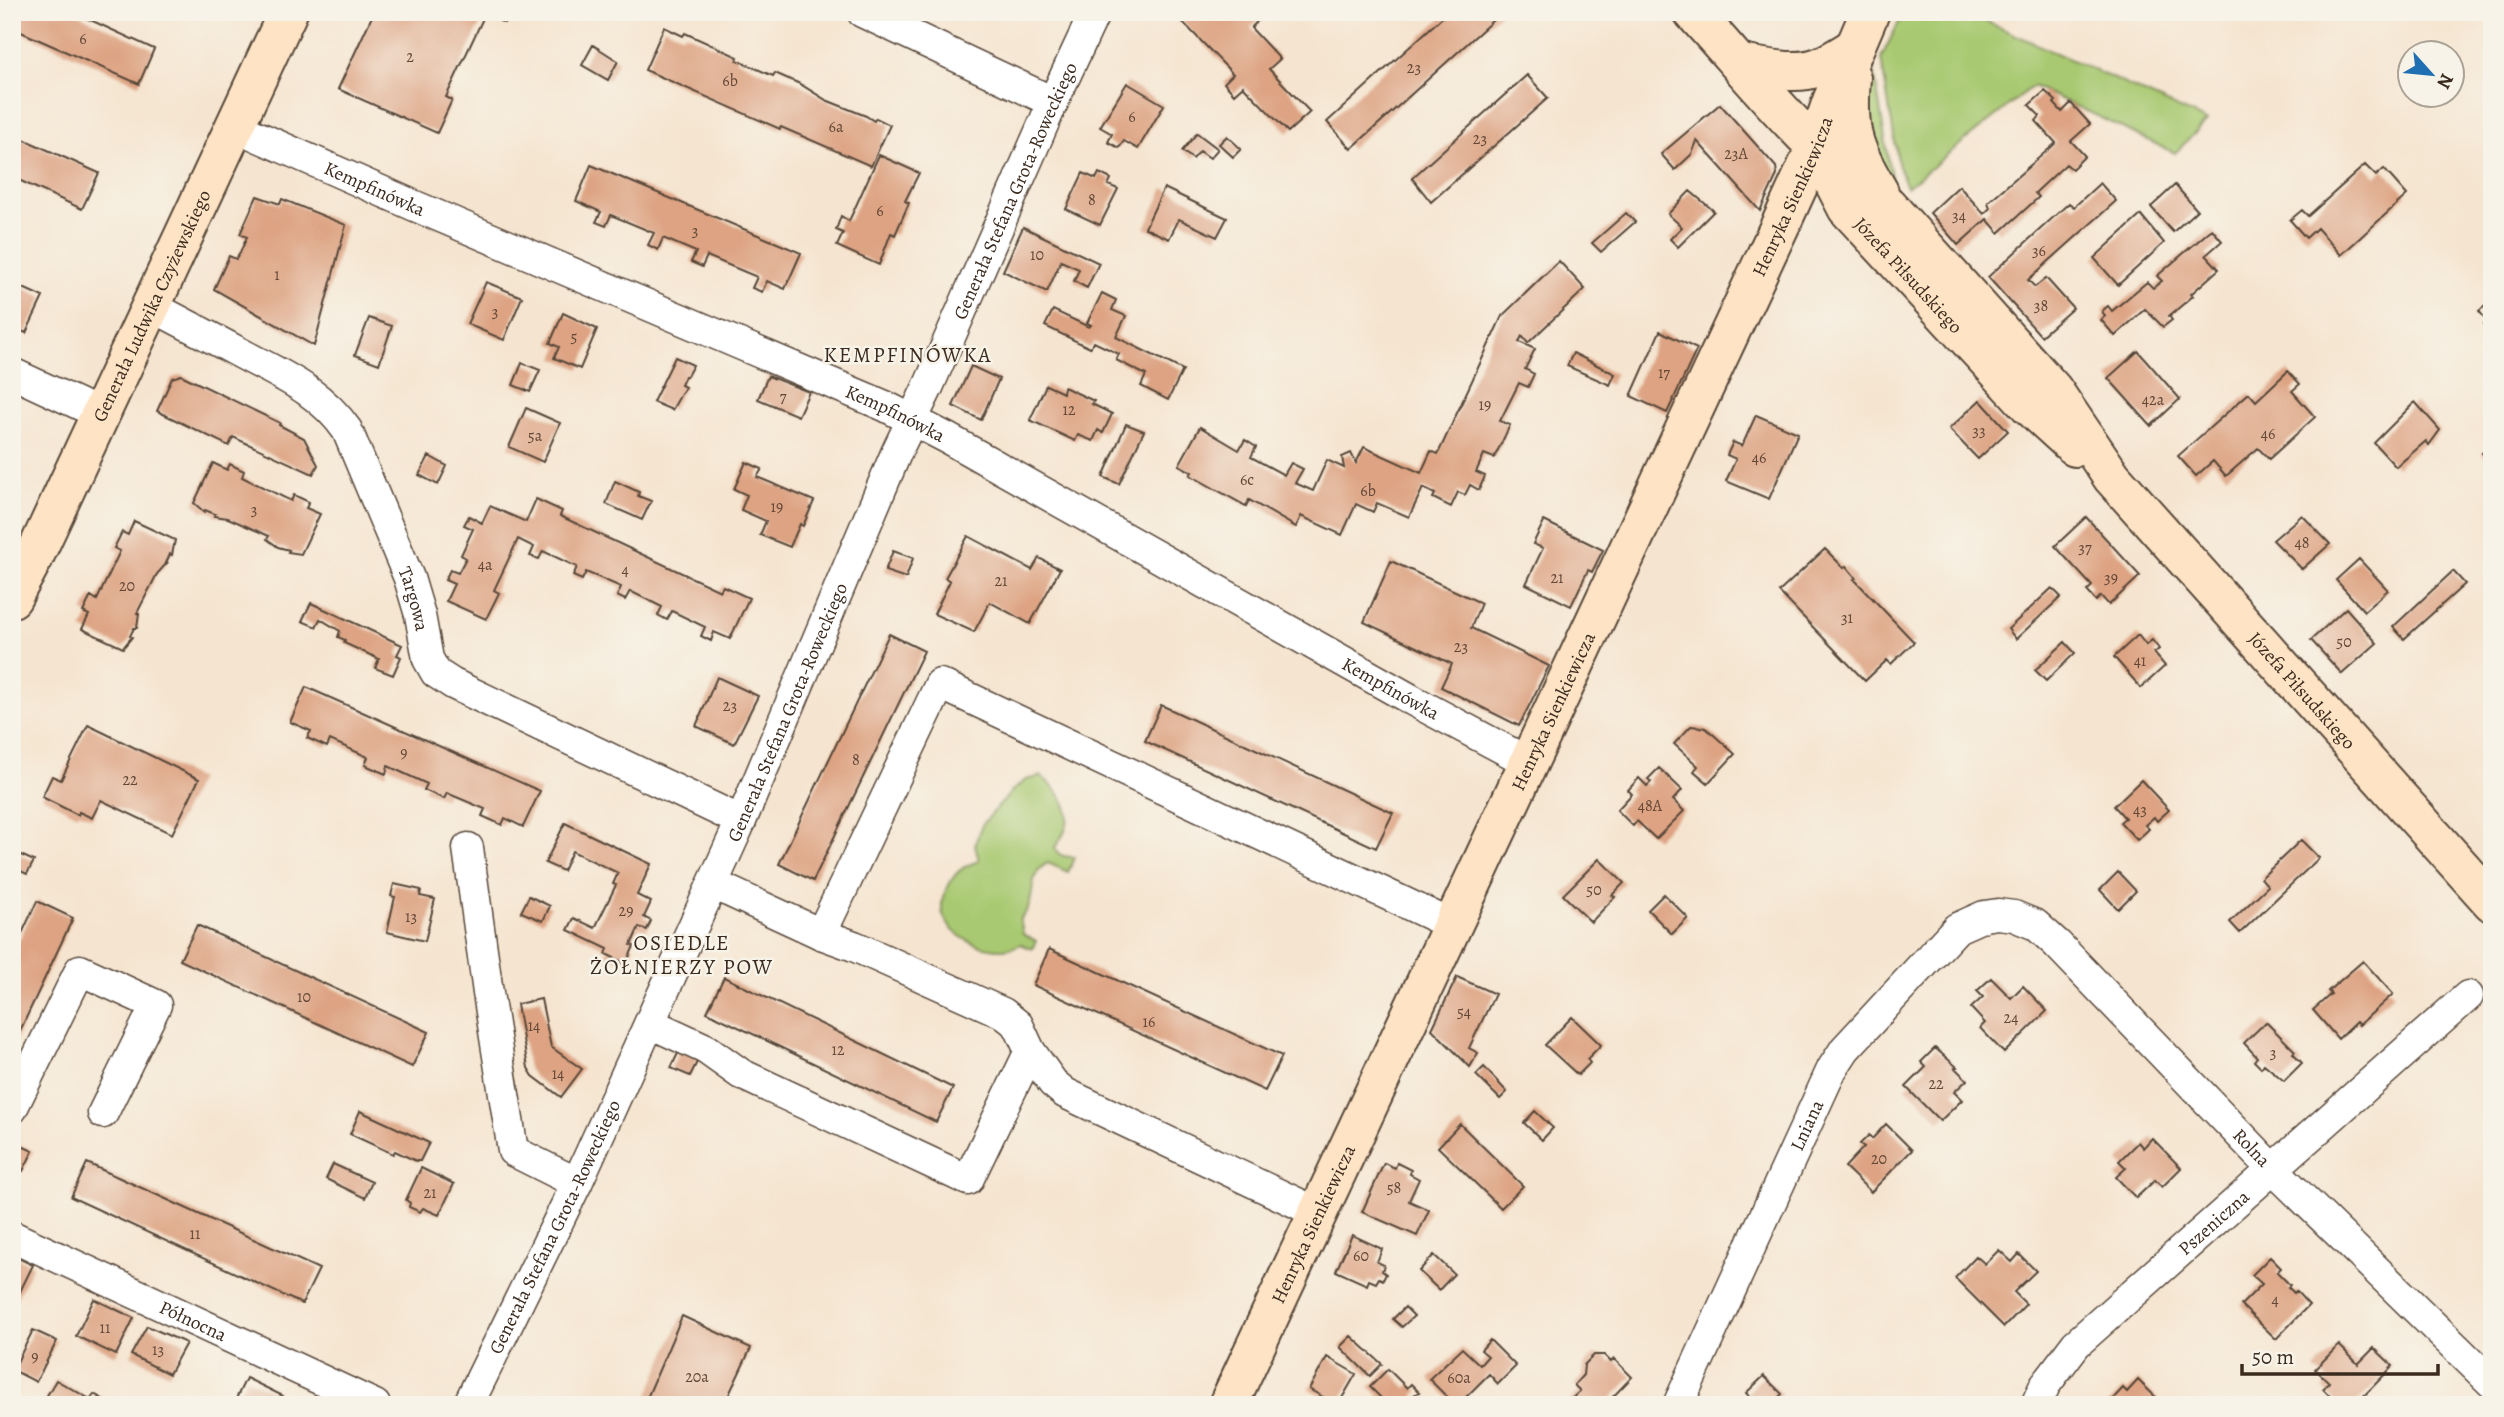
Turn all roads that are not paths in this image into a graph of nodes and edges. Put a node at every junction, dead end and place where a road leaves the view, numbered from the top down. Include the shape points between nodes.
1 (288, 12) edge
2 (862, 12) edge
3 (1095, 12) edge
4 (1693, 12) edge
5 (1870, 12) edge
6 (1854, 48) junction
7 (1741, 64) junction
8 (1053, 102) junction
9 (234, 126) junction
10 (1815, 147) junction
11 (1887, 205) junction
12 (1847, 208) junction
13 (1785, 215) junction
14 (151, 306) junction
15 (12, 373) edge
16 (100, 414) junction
17 (912, 419) junction
18 (2112, 477) junction
19 (12, 598) edge
20 (1528, 762) junction
21 (741, 821) junction
22 (468, 848) dead end
23 (713, 884) junction
24 (2492, 902) edge
25 (2014, 916) joint
26 (1452, 925) junction
27 (821, 934) junction
28 (2468, 996) dead end
29 (650, 1023) junction
30 (1030, 1051) junction
31 (12, 1109) edge
32 (103, 1113) dead end
33 (2273, 1169) junction
34 (577, 1183) junction
35 (1318, 1213) junction
36 (12, 1236) edge
37 (2492, 1382) edge
38 (375, 1405) edge
39 (468, 1405) edge
40 (1228, 1405) edge
41 (1678, 1405) edge
42 (2036, 1405) edge

1 - 9 street, Generała Ludwika Czyżewskiego
2 - 8 street
3 - 8 street, Generała Stefana Grota-Roweckiego
4 - 7 street, Józefa Piłsudskiego
5 - 6 street, Henryka Sienkiewicza
6 - 7 street via 1811,70
6 - 10 street, Henryka Sienkiewicza
6 - 11 street via 1848,115 1852,136
7 - 10 street, Józefa Piłsudskiego
8 - 17 street, Generała Stefana Grota-Roweckiego
9 - 14 street, Generała Ludwika Czyżewskiego
9 - 17 street, Kempfinówka
10 - 11 street, Józefa Piłsudskiego
10 - 12 street, Józefa Piłsudskiego
10 - 13 street, Henryka Sienkiewicza
11 - 18 street, Józefa Piłsudskiego via 2053,390
12 - 13 street via 1829,204
12 - 18 street, Józefa Piłsudskiego via 2030,406
13 - 20 street, Henryka Sienkiewicza
14 - 16 street, Generała Ludwika Czyżewskiego
14 - 21 street, Targowa via 291,380 333,411 347,430 409,578 428,659 436,673
15 - 16 street
16 - 19 street, Generała Ludwika Czyżewskiego
17 - 20 street, Kempfinówka
17 - 21 street, Generała Stefana Grota-Roweckiego
18 - 24 street, Józefa Piłsudskiego
20 - 26 street, Henryka Sienkiewicza
21 - 23 street, Generała Stefana Grota-Roweckiego
22 - 34 street via 513,1151
23 - 27 street
23 - 29 street, Generała Stefana Grota-Roweckiego
25 - 33 street, Rolna via 2036,925 2057,944
25 - 41 street, Lniana via 1983,916 1957,929 1845,1049
26 - 27 street via 940,684
26 - 35 street, Henryka Sienkiewicza
27 - 30 street via 1003,1013 1018,1025
28 - 33 street, Pszeniczna
29 - 30 street via 706,1049 741,1074 968,1180
29 - 34 street, Generała Stefana Grota-Roweckiego
30 - 35 street via 1065,1093
31 - 32 street via 80,970 156,1005
33 - 37 street, Rolna
33 - 42 street, Pszeniczna via 2076,1344
34 - 39 street, Generała Stefana Grota-Roweckiego
35 - 40 street, Henryka Sienkiewicza
36 - 38 street, Północna

